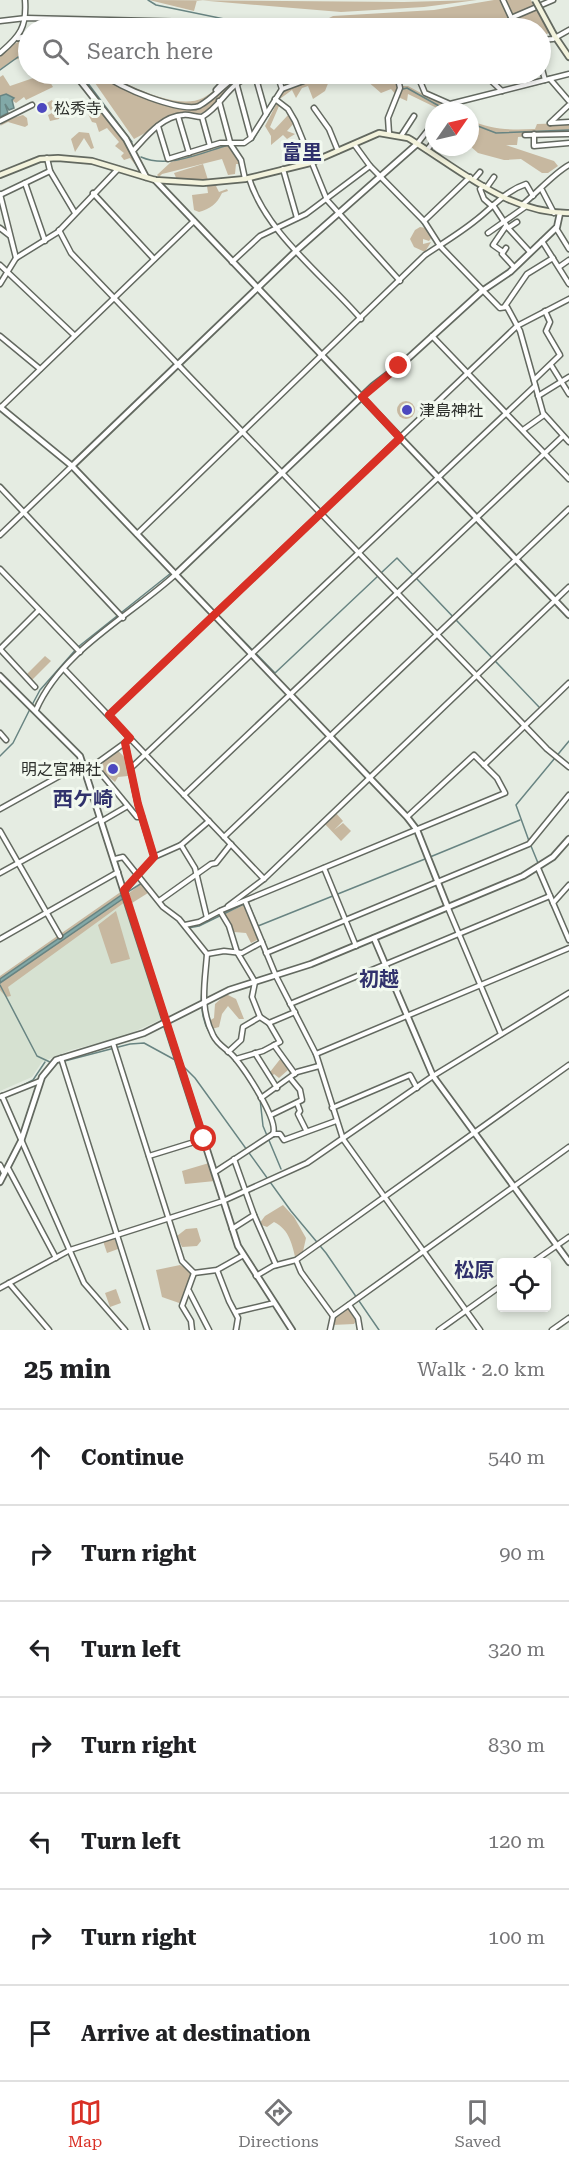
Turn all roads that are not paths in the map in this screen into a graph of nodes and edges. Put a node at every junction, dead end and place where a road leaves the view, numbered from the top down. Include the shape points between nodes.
1 (25, 0) edge
2 (503, 0) edge
3 (535, 0) edge
4 (553, 0) edge
5 (26, 18) edge
6 (511, 18) joint
7 (545, 18) edge
8 (18, 19) edge
9 (0, 21) edge
10 (551, 29) edge
11 (569, 30) edge
12 (555, 36) junction
13 (551, 37) edge
14 (18, 38) edge
15 (0, 53) edge
16 (569, 57) edge
17 (569, 74) edge
18 (551, 79) edge
19 (551, 83) edge
20 (83, 84) edge
21 (118, 84) edge
22 (222, 84) edge
23 (227, 84) edge
24 (234, 84) edge
25 (237, 84) edge
26 (258, 84) edge
27 (280, 84) edge
28 (295, 84) edge
29 (399, 84) edge
30 (421, 84) edge
31 (495, 84) edge
32 (532, 84) edge
33 (282, 89) junction
34 (503, 91) junction
35 (208, 99) junction
36 (218, 100) junction
37 (276, 100) junction
38 (569, 101) edge
39 (32, 105) dead end
40 (569, 105) edge
41 (314, 108) dead end
42 (266, 114) junction
43 (178, 116) junction
44 (414, 116) dead end
45 (202, 117) junction
46 (0, 121) edge
47 (569, 122) edge
48 (158, 126) junction
49 (390, 133) junction
50 (425, 134) edge
51 (534, 134) junction
52 (569, 134) edge
53 (525, 135) dead end
54 (401, 136) junction
55 (251, 138) junction
56 (229, 142) junction
57 (569, 143) edge
58 (354, 144) junction
59 (417, 144) junction
60 (210, 146) junction
61 (425, 149) edge
62 (133, 151) junction
63 (338, 151) junction
64 (189, 153) junction
65 (436, 156) edge
66 (47, 158) junction
67 (310, 163) junction
68 (461, 164) dead end
69 (569, 165) edge
70 (370, 166) junction
71 (117, 169) junction
72 (283, 169) junction
73 (457, 169) junction
74 (50, 171) junction
75 (480, 172) dead end
76 (0, 175) edge
77 (380, 176) junction
78 (146, 177) junction
79 (494, 177) dead end
80 (247, 178) junction
81 (472, 178) junction
82 (155, 180) junction
83 (25, 183) junction
84 (485, 186) junction
85 (542, 190) junction
86 (93, 193) junction
87 (0, 195) edge
88 (533, 196) junction
89 (502, 197) junction
90 (327, 200) junction
91 (492, 206) junction
92 (523, 207) junction
93 (75, 213) junction
94 (557, 213) junction
95 (569, 213) edge
96 (338, 214) junction
97 (297, 218) junction
98 (194, 221) junction
99 (424, 221) junction
100 (517, 222) dead end
101 (507, 225) junction
102 (0, 228) edge
103 (556, 228) junction
104 (277, 229) junction
105 (59, 230) junction
106 (488, 233) dead end
107 (9, 235) junction
108 (542, 240) junction
109 (45, 241) junction
110 (440, 246) junction
111 (569, 249) edge
112 (297, 250) junction
113 (530, 252) junction
114 (16, 258) junction
115 (553, 258) junction
116 (154, 259) junction
117 (569, 260) edge
118 (232, 262) junction
119 (0, 265) edge
120 (514, 267) junction
121 (558, 267) junction
122 (9, 272) junction
123 (400, 281) junction
124 (0, 284) edge
125 (569, 284) edge
126 (257, 288) junction
127 (482, 291) junction
128 (113, 298) junction
129 (569, 299) edge
130 (505, 306) junction
131 (545, 311) junction
132 (361, 319) junction
133 (517, 326) junction
134 (74, 335) junction
135 (0, 336) edge
136 (432, 336) junction
137 (322, 356) junction
138 (178, 363) junction
139 (551, 365) junction
140 (40, 369) junction
141 (468, 373) junction
142 (569, 376) edge
143 (534, 380) junction
144 (563, 382) junction
145 (536, 386) junction
146 (569, 394) edge
147 (538, 396) junction
148 (362, 397) junction
149 (0, 407) edge
150 (507, 414) junction
151 (544, 415) junction
152 (523, 430) junction
153 (243, 431) junction
154 (563, 436) junction
155 (400, 438) junction
156 (569, 442) edge
157 (545, 454) junction
158 (72, 466) junction
159 (282, 472) junction
160 (439, 479) junction
161 (569, 479) edge
162 (0, 487) edge
163 (569, 509) edge
164 (24, 512) junction
165 (322, 513) junction
166 (478, 519) junction
167 (0, 534) edge
168 (137, 534) junction
169 (361, 553) junction
170 (516, 559) junction
171 (0, 569) edge
172 (176, 574) junction
173 (569, 587) edge
174 (399, 594) junction
175 (555, 600) junction
176 (39, 610) junction
177 (215, 615) junction
178 (569, 615) edge
179 (123, 618) junction
180 (438, 634) junction
181 (80, 652) junction
182 (253, 656) junction
183 (64, 670) junction
184 (476, 675) junction
185 (0, 676) edge
186 (569, 683) edge
187 (35, 687) dead end
188 (291, 696) junction
189 (36, 710) junction
190 (109, 715) junction
191 (524, 725) junction
192 (0, 733) edge
193 (330, 736) junction
194 (130, 738) junction
195 (6, 740) dead end
196 (125, 743) junction
197 (147, 756) junction
198 (83, 763) junction
199 (484, 765) junction
200 (94, 766) junction
201 (132, 767) junction
202 (569, 767) edge
203 (86, 771) junction
204 (369, 777) junction
205 (183, 795) junction
206 (569, 795) edge
207 (126, 807) junction
208 (0, 809) edge
209 (142, 817) junction
210 (407, 817) junction
211 (101, 819) junction
212 (209, 821) junction
213 (417, 830) junction
214 (0, 831) edge
215 (224, 837) junction
216 (569, 839) edge
217 (231, 844) junction
218 (181, 845) junction
219 (154, 857) junction
220 (114, 859) junction
221 (18, 862) junction
222 (324, 868) junction
223 (538, 868) junction
224 (119, 872) junction
225 (0, 873) edge
226 (196, 875) junction
227 (139, 876) junction
228 (264, 879) junction
229 (142, 881) junction
230 (437, 882) junction
231 (569, 885) edge
232 (125, 889) junction
233 (550, 896) junction
234 (245, 900) junction
235 (159, 901) junction
236 (553, 903) junction
237 (448, 908) junction
238 (221, 910) junction
239 (46, 912) junction
240 (207, 918) junction
241 (345, 920) junction
242 (185, 926) junction
243 (459, 934) junction
244 (60, 936) dead end
245 (0, 939) edge
246 (374, 939) junction
247 (569, 940) edge
248 (262, 942) junction
249 (356, 946) junction
250 (569, 948) edge
251 (237, 952) junction
252 (266, 953) junction
253 (207, 954) junction
254 (385, 964) junction
255 (276, 976) junction
256 (255, 982) junction
257 (481, 985) junction
258 (569, 993) edge
259 (203, 1001) junction
260 (290, 1004) junction
261 (295, 1012) junction
262 (407, 1016) junction
263 (260, 1017) junction
264 (166, 1021) junction
265 (269, 1023) junction
266 (501, 1035) junction
267 (113, 1043) junction
268 (274, 1045) junction
269 (228, 1052) junction
270 (255, 1053) junction
271 (316, 1054) junction
272 (61, 1058) junction
273 (236, 1059) junction
274 (569, 1065) edge
275 (319, 1066) junction
276 (295, 1074) junction
277 (433, 1076) junction
278 (291, 1078) junction
279 (40, 1081) junction
280 (277, 1088) junction
281 (417, 1088) junction
282 (1, 1097) edge
283 (261, 1098) junction
284 (297, 1103) junction
285 (332, 1108) junction
286 (271, 1115) junction
287 (336, 1121) junction
288 (306, 1130) junction
289 (474, 1133) junction
290 (273, 1134) junction
291 (204, 1139) junction
292 (343, 1139) junction
293 (21, 1141) junction
294 (569, 1148) edge
295 (149, 1156) junction
296 (234, 1159) junction
297 (0, 1165) edge
298 (8, 1168) junction
299 (215, 1172) junction
300 (5, 1174) junction
301 (0, 1182) edge
302 (514, 1187) junction
303 (244, 1192) junction
304 (387, 1198) junction
305 (223, 1201) junction
306 (254, 1215) junction
307 (168, 1219) junction
308 (232, 1229) junction
309 (117, 1234) junction
310 (568, 1240) edge
311 (557, 1245) junction
312 (70, 1250) junction
313 (423, 1251) junction
314 (242, 1256) junction
315 (56, 1258) junction
316 (540, 1258) edge
317 (296, 1260) junction
318 (569, 1262) edge
319 (276, 1265) junction
320 (217, 1270) junction
321 (194, 1273) junction
322 (256, 1276) junction
323 (9, 1283) junction
324 (0, 1288) edge
325 (497, 1288) edge
326 (189, 1290) junction
327 (274, 1303) junction
328 (349, 1305) junction
329 (466, 1311) junction
330 (236, 1312) junction
331 (333, 1316) junction
332 (569, 1318) edge
333 (50, 1330) edge
334 (125, 1330) edge
335 (147, 1330) edge
336 (192, 1330) edge
337 (210, 1330) edge
338 (236, 1330) edge
339 (292, 1330) edge
340 (330, 1330) edge
341 (360, 1330) edge
342 (439, 1330) edge
343 (480, 1330) edge
344 (552, 1330) edge

1 - 5 street
2 - 6 street
3 - 7 main road, bridge
4 - 6 street
8 - 9 street
10 - 12 main road, bridge
11 - 12 street
12 - 13 street
12 - 16 main road
14 - 15 street
17 - 18 street
19 - 38 street
20 - 62 street
21 - 35 street via 182,107 195,107
22 - 35 street
23 - 35 street
24 - 36 street
25 - 55 street
26 - 42 street
27 - 33 street
28 - 33 street
29 - 49 street via 388,118
30 - 34 street via 425,93 450,104
31 - 34 street
32 - 34 street
33 - 37 street
36 - 45 street
36 - 56 street
37 - 42 street
37 - 67 street via 291,113
39 - 46 street
40 - 47 street via 550,123
41 - 63 street
42 - 55 street
43 - 45 street
43 - 48 street
43 - 64 street
44 - 54 street
45 - 60 street
48 - 62 street
48 - 64 street via 168,159
49 - 54 main road
49 - 58 main road via 371,135
50 - 59 street
51 - 52 street
51 - 53 street
51 - 57 street via 534,146
54 - 59 main road
55 - 56 street via 244,143
56 - 60 street
56 - 80 street
58 - 63 main road
58 - 70 street
59 - 61 main road
59 - 77 street
60 - 64 street
62 - 78 street
63 - 67 main road
65 - 73 main road
66 - 71 main road via 79,159
66 - 74 street
66 - 76 main road
67 - 72 main road
67 - 90 street
68 - 73 street
69 - 85 street via 559,170
70 - 77 street
70 - 90 street
71 - 78 main road
71 - 86 street
72 - 80 main road
72 - 97 street
73 - 81 main road
74 - 83 street
74 - 93 street
75 - 81 street
77 - 96 street
77 - 99 street
78 - 82 main road
79 - 84 street
80 - 82 main road via 190,184
80 - 104 street
81 - 84 main road
81 - 99 street
82 - 98 street
83 - 87 street
83 - 109 street
84 - 89 main road
84 - 91 street via 480,189
85 - 88 street
85 - 94 street
86 - 93 street
86 - 116 street
87 - 107 street
88 - 89 street via 526,184
88 - 92 street
89 - 91 street
89 - 92 main road
90 - 96 street
90 - 97 street
91 - 101 street
91 - 110 street
92 - 94 main road
92 - 101 street
93 - 105 street
94 - 95 main road
94 - 103 street via 560,223
96 - 112 street
96 - 123 street
97 - 104 street
98 - 116 street
98 - 118 street
99 - 110 street
100 - 101 street
101 - 106 street
101 - 113 street
101 - 120 street via 493,245 505,250 502,254
102 - 107 street
103 - 108 street
103 - 111 street
104 - 112 street
104 - 118 street via 260,236
105 - 109 street
105 - 128 street via 71,253
107 - 114 street
108 - 113 street
108 - 115 street
109 - 114 street
110 - 123 street via 425,255
110 - 127 street
112 - 126 street
112 - 132 street
113 - 120 street
114 - 122 street
115 - 121 street
115 - 130 street via 527,274
116 - 128 street
117 - 121 street
118 - 126 street
119 - 122 street
120 - 127 street
121 - 125 street
122 - 124 street
122 - 134 street
123 - 132 street
126 - 137 street
126 - 138 street
127 - 130 street via 500,308
127 - 136 street
128 - 134 street
128 - 138 street
129 - 131 street
130 - 133 street
131 - 133 street
131 - 139 street via 550,322 546,331 560,351
132 - 137 street
133 - 141 street
133 - 143 street
134 - 140 street
135 - 140 street
136 - 141 street
136 - 148 street
137 - 148 street
137 - 153 street
138 - 153 street
138 - 158 street
139 - 143 street
139 - 144 street
140 - 149 street
141 - 150 street
141 - 155 street
142 - 144 street
143 - 145 street
144 - 146 street
144 - 147 street
145 - 147 street
145 - 150 street
147 - 151 street
148 - 155 street
148 - 159 street
149 - 158 street
150 - 152 street
150 - 160 street
151 - 152 street
151 - 154 street
152 - 157 street
153 - 159 street
153 - 168 street
154 - 156 street
154 - 157 street
155 - 160 street
155 - 165 street
157 - 161 street
157 - 166 street
158 - 164 street
158 - 168 street
159 - 165 street
159 - 172 street
160 - 166 street
160 - 169 street
162 - 164 street
163 - 170 street
164 - 167 street
164 - 179 street
165 - 169 street
165 - 177 street
166 - 170 street
166 - 174 street
168 - 172 street
169 - 174 street
169 - 182 street
170 - 175 street
170 - 180 street
171 - 176 street
172 - 177 street
172 - 179 street
173 - 175 street
174 - 180 street
174 - 188 street
175 - 178 street
175 - 184 street
176 - 181 street
176 - 187 street via 0,649
177 - 182 street
177 - 190 street
179 - 181 street
180 - 184 street
180 - 193 street
181 - 183 street
182 - 188 street
182 - 197 street
183 - 189 street
183 - 190 street
184 - 191 street
184 - 204 street
185 - 189 street
186 - 191 street
188 - 193 street
188 - 205 street
189 - 198 street via 74,747
190 - 194 street
191 - 199 street
191 - 202 street
192 - 195 street
193 - 204 street
193 - 215 street
194 - 196 street
194 - 197 street
196 - 200 street
196 - 201 street
197 - 201 street
197 - 205 street
198 - 203 street
198 - 208 street
199 - 210 street via 474,755
199 - 213 street via 505,793
200 - 203 street
200 - 207 street
201 - 209 street
203 - 211 street
204 - 210 street
204 - 228 street
205 - 212 street
206 - 230 street via 529,844
207 - 209 street
207 - 211 street
209 - 219 street
210 - 213 street
211 - 220 street
211 - 221 street
212 - 215 street
212 - 218 street
213 - 222 street
213 - 230 street
214 - 221 street
215 - 217 street
216 - 223 street
217 - 226 street via 216,863
217 - 228 street
218 - 219 street
218 - 226 street
219 - 227 street
220 - 224 street
220 - 227 street via 123,857
221 - 225 street
221 - 239 street
222 - 234 street
222 - 241 street
223 - 233 street
223 - 237 street
224 - 232 street
224 - 239 street
226 - 235 street
226 - 240 street
227 - 229 street
227 - 232 street
228 - 238 street
229 - 232 street
229 - 235 street
230 - 237 street
230 - 241 street
231 - 236 street
232 - 264 street
233 - 236 street
233 - 243 street
234 - 238 street
234 - 248 street
235 - 242 street
236 - 247 street
237 - 243 street
237 - 246 street
238 - 240 street
238 - 251 street
239 - 244 street
239 - 245 street
240 - 242 street
241 - 249 street
241 - 252 street
242 - 253 street
243 - 254 street
243 - 257 street
246 - 249 street
246 - 254 street
248 - 251 street
248 - 252 street
249 - 255 street
250 - 257 street
251 - 253 street
251 - 256 street
252 - 255 street
253 - 259 street
254 - 260 street
254 - 262 street
255 - 256 street
255 - 260 street
256 - 259 street
256 - 263 street via 252,997
257 - 262 street
257 - 266 street
258 - 266 street
259 - 264 street
259 - 269 street via 213,1035
260 - 261 street
261 - 265 street
261 - 271 street
262 - 271 street
262 - 277 street
263 - 265 street
263 - 269 street via 243,1027 241,1040
264 - 267 street
264 - 291 street
265 - 268 street via 280,1042
266 - 277 street
267 - 272 street
267 - 295 street
268 - 270 street
268 - 276 street
269 - 273 street
270 - 273 street
270 - 280 street
271 - 275 street
272 - 279 street
272 - 309 street
273 - 283 street
274 - 289 street
275 - 276 street
275 - 285 street
276 - 278 street
277 - 281 street
277 - 289 street
278 - 280 street
278 - 284 street via 300,1090 302,1100
279 - 282 street
279 - 293 street
280 - 283 street
281 - 285 street via 410,1076
281 - 292 street
282 - 293 street
283 - 286 street
284 - 286 street
284 - 288 street
285 - 287 street
286 - 290 street
287 - 288 street
287 - 292 street
288 - 290 street via 284,1140 280,1134
289 - 302 street
289 - 304 street
290 - 296 street
291 - 295 street
291 - 299 street
292 - 303 street via 307,1163
292 - 304 street
293 - 298 street
293 - 312 street
294 - 302 street
295 - 307 street
296 - 299 street
296 - 303 street
297 - 300 street
298 - 300 street
298 - 315 street
299 - 305 street
300 - 301 street
302 - 311 street
302 - 313 street
303 - 305 street
303 - 306 street
304 - 313 street
304 - 317 street
305 - 307 street
305 - 308 street
306 - 308 street
306 - 319 street
307 - 309 street
307 - 321 street via 182,1261
308 - 314 street
309 - 312 street
309 - 335 street
310 - 311 street
311 - 316 street
311 - 318 street
312 - 315 street
312 - 334 street via 84,1283
313 - 328 street
313 - 329 street
314 - 320 street
314 - 322 street
315 - 323 street
317 - 319 street
317 - 331 street via 300,1272
319 - 322 street
320 - 321 street
320 - 330 street
321 - 326 street
322 - 327 street
323 - 324 street
323 - 333 street
325 - 329 street
326 - 336 street via 182,1306
326 - 337 street
327 - 330 street
327 - 339 street
328 - 331 street
328 - 341 street via 358,1318
329 - 342 street
329 - 343 street
330 - 338 street
331 - 340 street
332 - 344 street

